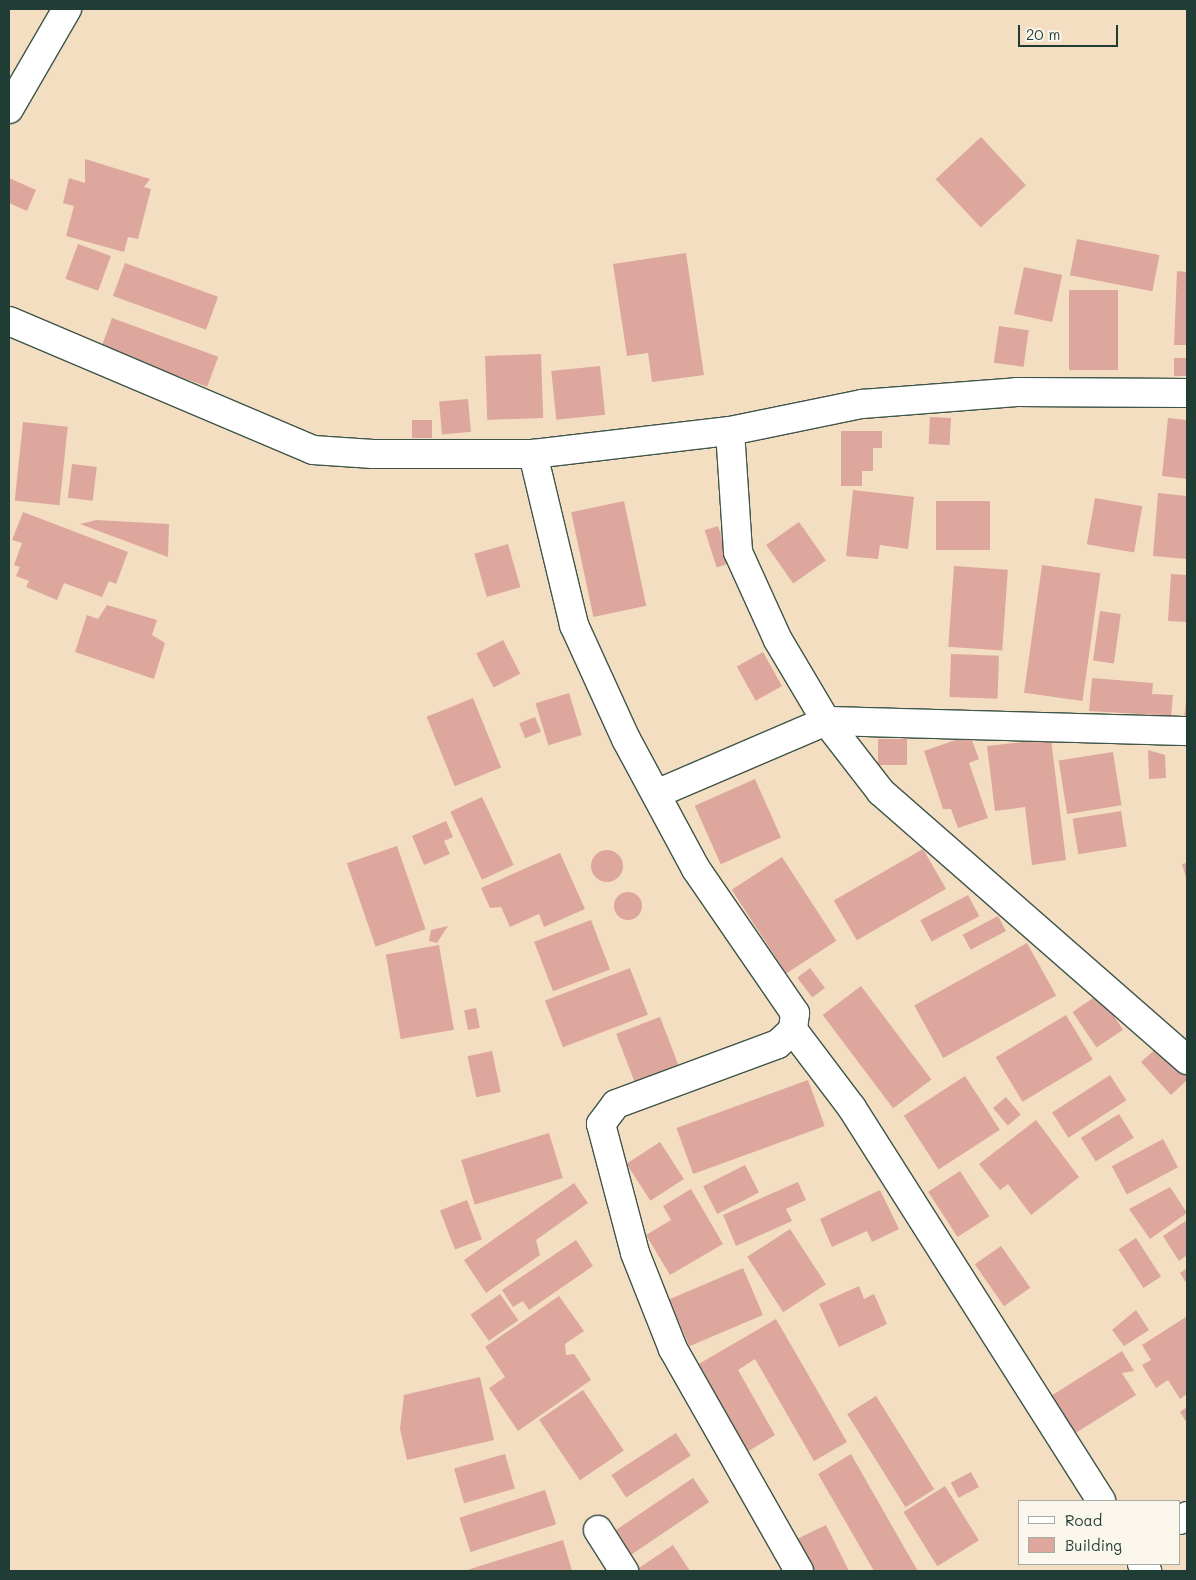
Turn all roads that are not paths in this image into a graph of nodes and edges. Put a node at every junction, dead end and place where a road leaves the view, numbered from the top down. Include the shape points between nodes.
1 (67, 9) edge
2 (9, 108) edge
3 (9, 321) edge
4 (1187, 393) edge
5 (730, 431) junction
6 (533, 454) junction
7 (826, 721) junction
8 (1187, 732) edge
9 (656, 794) junction
10 (793, 1030) junction
11 (1187, 1060) edge
12 (1100, 1500) edge
13 (598, 1530) dead end
14 (624, 1571) edge
15 (799, 1571) edge

1 - 2 street
3 - 6 street via 313,450 373,454
4 - 5 street via 1017,392 862,404
5 - 6 street
5 - 7 street via 738,552 778,640
6 - 9 street via 574,625
7 - 8 street
7 - 9 street
7 - 11 street via 881,792
9 - 10 street via 696,869 795,1013
10 - 12 street via 862,1123
10 - 15 street via 778,1044 616,1104 601,1124 635,1253 673,1349
13 - 14 street

